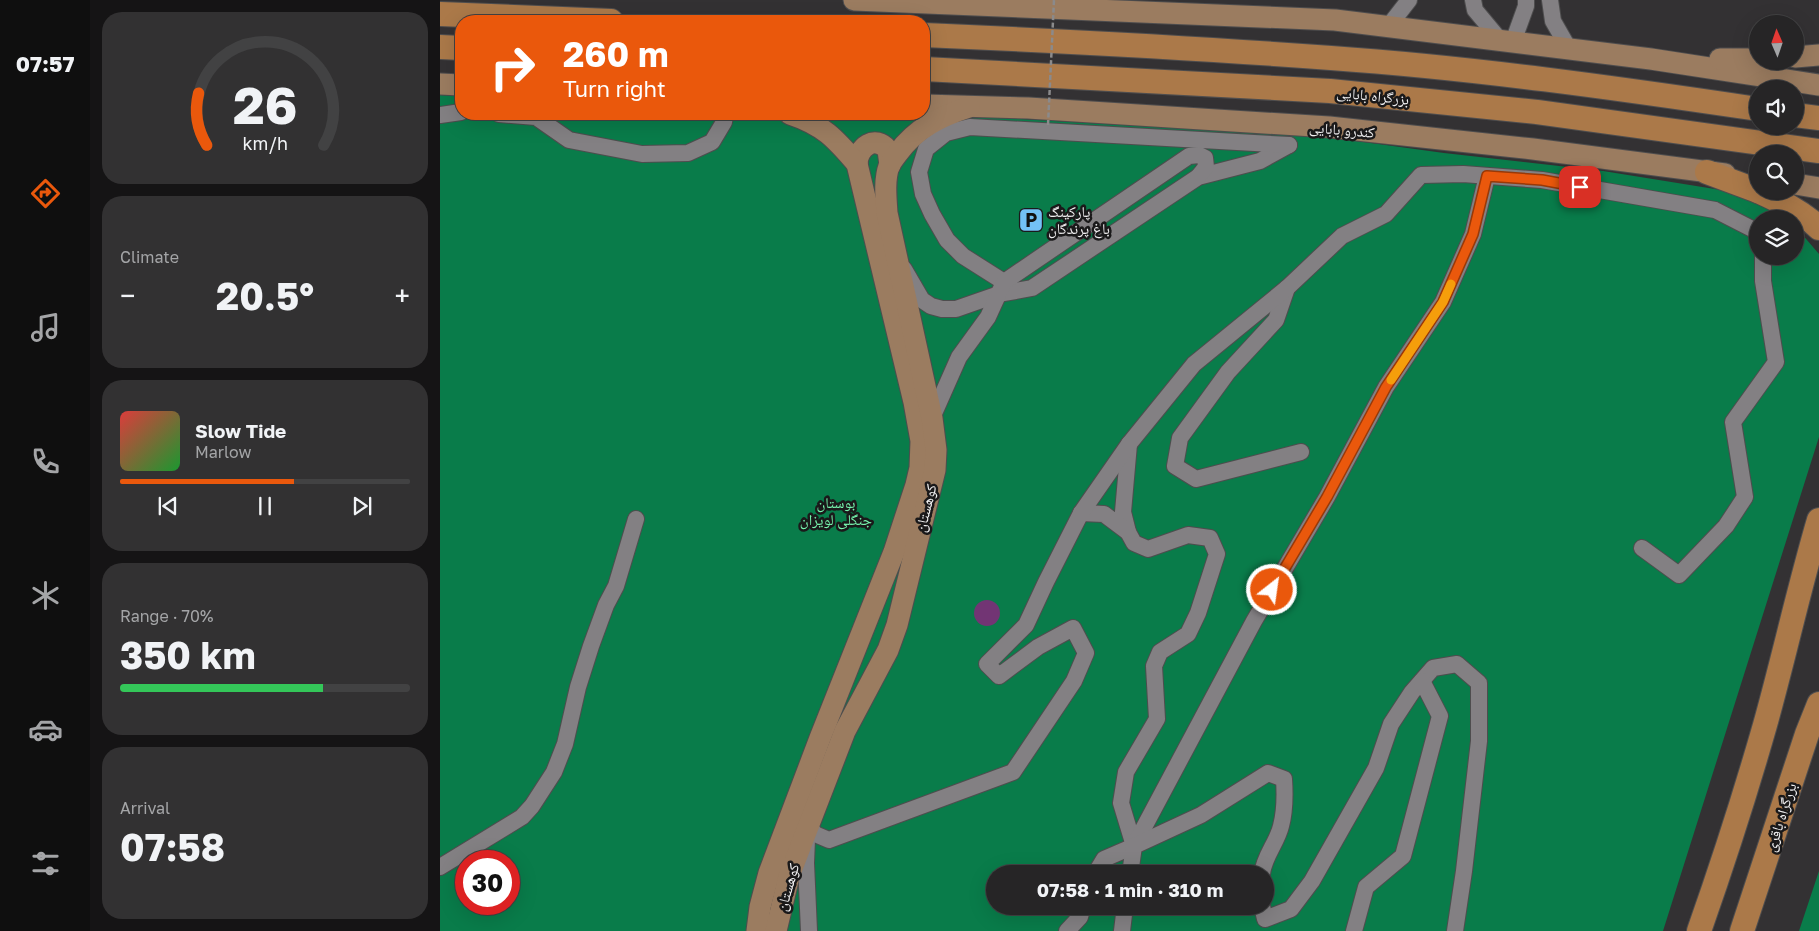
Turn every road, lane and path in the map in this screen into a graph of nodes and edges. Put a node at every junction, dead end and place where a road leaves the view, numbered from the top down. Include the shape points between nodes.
1 (854, 0) edge
2 (1054, 0) edge
3 (1409, 0) edge
4 (1473, 0) edge
5 (1526, 0) edge
6 (1550, 0) edge
7 (1119, 6) edge
8 (440, 14) edge
9 (464, 15) edge
10 (1388, 27) junction
11 (930, 35) edge
12 (1506, 41) junction
13 (440, 48) edge
14 (455, 48) edge
15 (1569, 48) junction
16 (1819, 55) edge
17 (1804, 56) edge
18 (1642, 58) junction
19 (1749, 59) edge
20 (930, 69) edge
21 (440, 75) edge
22 (455, 75) edge
23 (440, 84) edge
24 (455, 85) edge
25 (1819, 85) edge
26 (930, 105) edge
27 (969, 107) junction
28 (1749, 108) edge
29 (455, 113) edge
30 (440, 115) edge
31 (1804, 116) edge
32 (1819, 118) edge
33 (540, 120) edge
34 (724, 120) edge
35 (808, 120) edge
36 (1048, 125) dead end
37 (1819, 152) edge
38 (857, 164) junction
39 (890, 165) junction
40 (1707, 172) junction
41 (1487, 176) junction
42 (1749, 177) edge
43 (1198, 178) junction
44 (1804, 186) edge
45 (1749, 188) edge
46 (1819, 188) edge
47 (1778, 200) edge
48 (1749, 227) edge
49 (1819, 228) edge
50 (895, 249) junction
51 (1763, 265) edge
52 (1002, 288) junction
53 (1287, 288) junction
54 (932, 418) junction
55 (1129, 444) junction
56 (1301, 452) dead end
57 (1081, 513) junction
58 (636, 519) dead end
59 (1819, 520) edge
60 (1128, 532) junction
61 (1642, 548) dead end
62 (1819, 571) edge
63 (859, 642) junction
64 (888, 650) junction
65 (1422, 681) junction
66 (1819, 690) edge
67 (1819, 704) edge
68 (1765, 723) junction
69 (1807, 734) junction
70 (808, 825) junction
71 (1134, 846) junction
72 (1100, 865) edge
73 (1131, 865) edge
74 (1263, 865) edge
75 (440, 867) edge
76 (1080, 915) edge
77 (1124, 915) edge
78 (1264, 915) edge
79 (757, 931) edge
80 (776, 931) edge
81 (809, 931) edge
82 (1067, 931) edge
83 (1122, 931) edge
84 (1354, 931) edge
85 (1456, 931) edge
86 (1699, 931) edge
87 (1742, 931) edge

1 - 7 main road
2 - 36 path, bridge
3 - 10 street
4 - 12 street via 1475,10
5 - 12 street via 1526,6
6 - 15 street via 1553,21
7 - 10 main road via 1336,20
8 - 9 highway
10 - 12 main road
11 - 28 highway via 1333,58 1541,79
12 - 15 main road
13 - 14 highway
15 - 18 main road
16 - 17 main road
18 - 19 main road
18 - 25 main road
20 - 37 highway, بزرگراه بابایی via 1330,91 1537,112
21 - 22 main road
23 - 24 main road
26 - 27 main road, کندرو بابایی
27 - 39 main road, کوهستان via 923,128
27 - 40 main road, کندرو بابایی via 1328,127
29 - 30 street
31 - 32 highway
33 - 34 street via 569,140 642,154 688,153 712,142
35 - 38 main road, کوهستان via 833,137
38 - 39 main road via 860,150 876,143 888,150
38 - 63 main road, کوهستان via 921,441 916,486
39 - 50 main road, کوهستان via 887,206
40 - 42 main road, کندرو بابایی
40 - 45 highway
41 - 48 street via 1542,180 1715,210
41 - 53 street via 1421,175 1386,214 1342,236
41 - 71 street via 1473,234 1443,302 1386,387 1254,622
43 - 52 street via 1032,288
43 - 52 street via 1206,167 1206,158 1190,156
43 - 52 street via 1260,161 1289,145 970,127 946,133 926,149 920,172 923,194 947,240
44 - 46 main road
47 - 49 highway
50 - 52 street via 922,300 932,306 956,309
50 - 54 main road, کوهستان
51 - 61 street via 1776,362 1733,422 1744,497 1726,526 1679,575
52 - 54 street via 988,317 959,357
53 - 55 street via 1194,364
53 - 56 street via 1276,320 1228,372 1180,438 1175,466 1196,479
54 - 64 main road, کوهستان via 936,450 934,470 897,625
55 - 57 street
55 - 60 street via 1124,512
57 - 60 street via 1104,514
57 - 70 street via 1026,625 987,664 999,676 1038,647 1073,628 1086,653 1074,681 1013,772 829,840 815,834
58 - 75 street via 616,586 591,646 566,744 554,772 522,817
59 - 68 highway
60 - 71 street via 1134,543 1148,549 1188,535 1210,538 1217,554 1188,634 1160,652 1154,666 1157,719 1126,772 1121,803
62 - 68 highway
63 - 64 main road
63 - 79 main road, کوهستان via 769,873
64 - 70 main road, کوهستان via 845,731
65 - 78 street via 1391,724 1376,768 1312,882 1291,909 1265,919
65 - 84 street via 1440,716 1403,856 1366,887
65 - 85 street via 1433,668 1457,664 1479,683 1479,741
66 - 69 highway
67 - 69 highway, بزرگراه باقری
68 - 86 highway
69 - 87 highway, بزرگراه باقری
70 - 80 main road, کوهستان via 789,876
70 - 81 street
71 - 72 street via 1104,859
71 - 73 street
71 - 74 street via 1201,815 1268,773 1284,779 1285,798 1281,827
76 - 82 street
77 - 83 street

